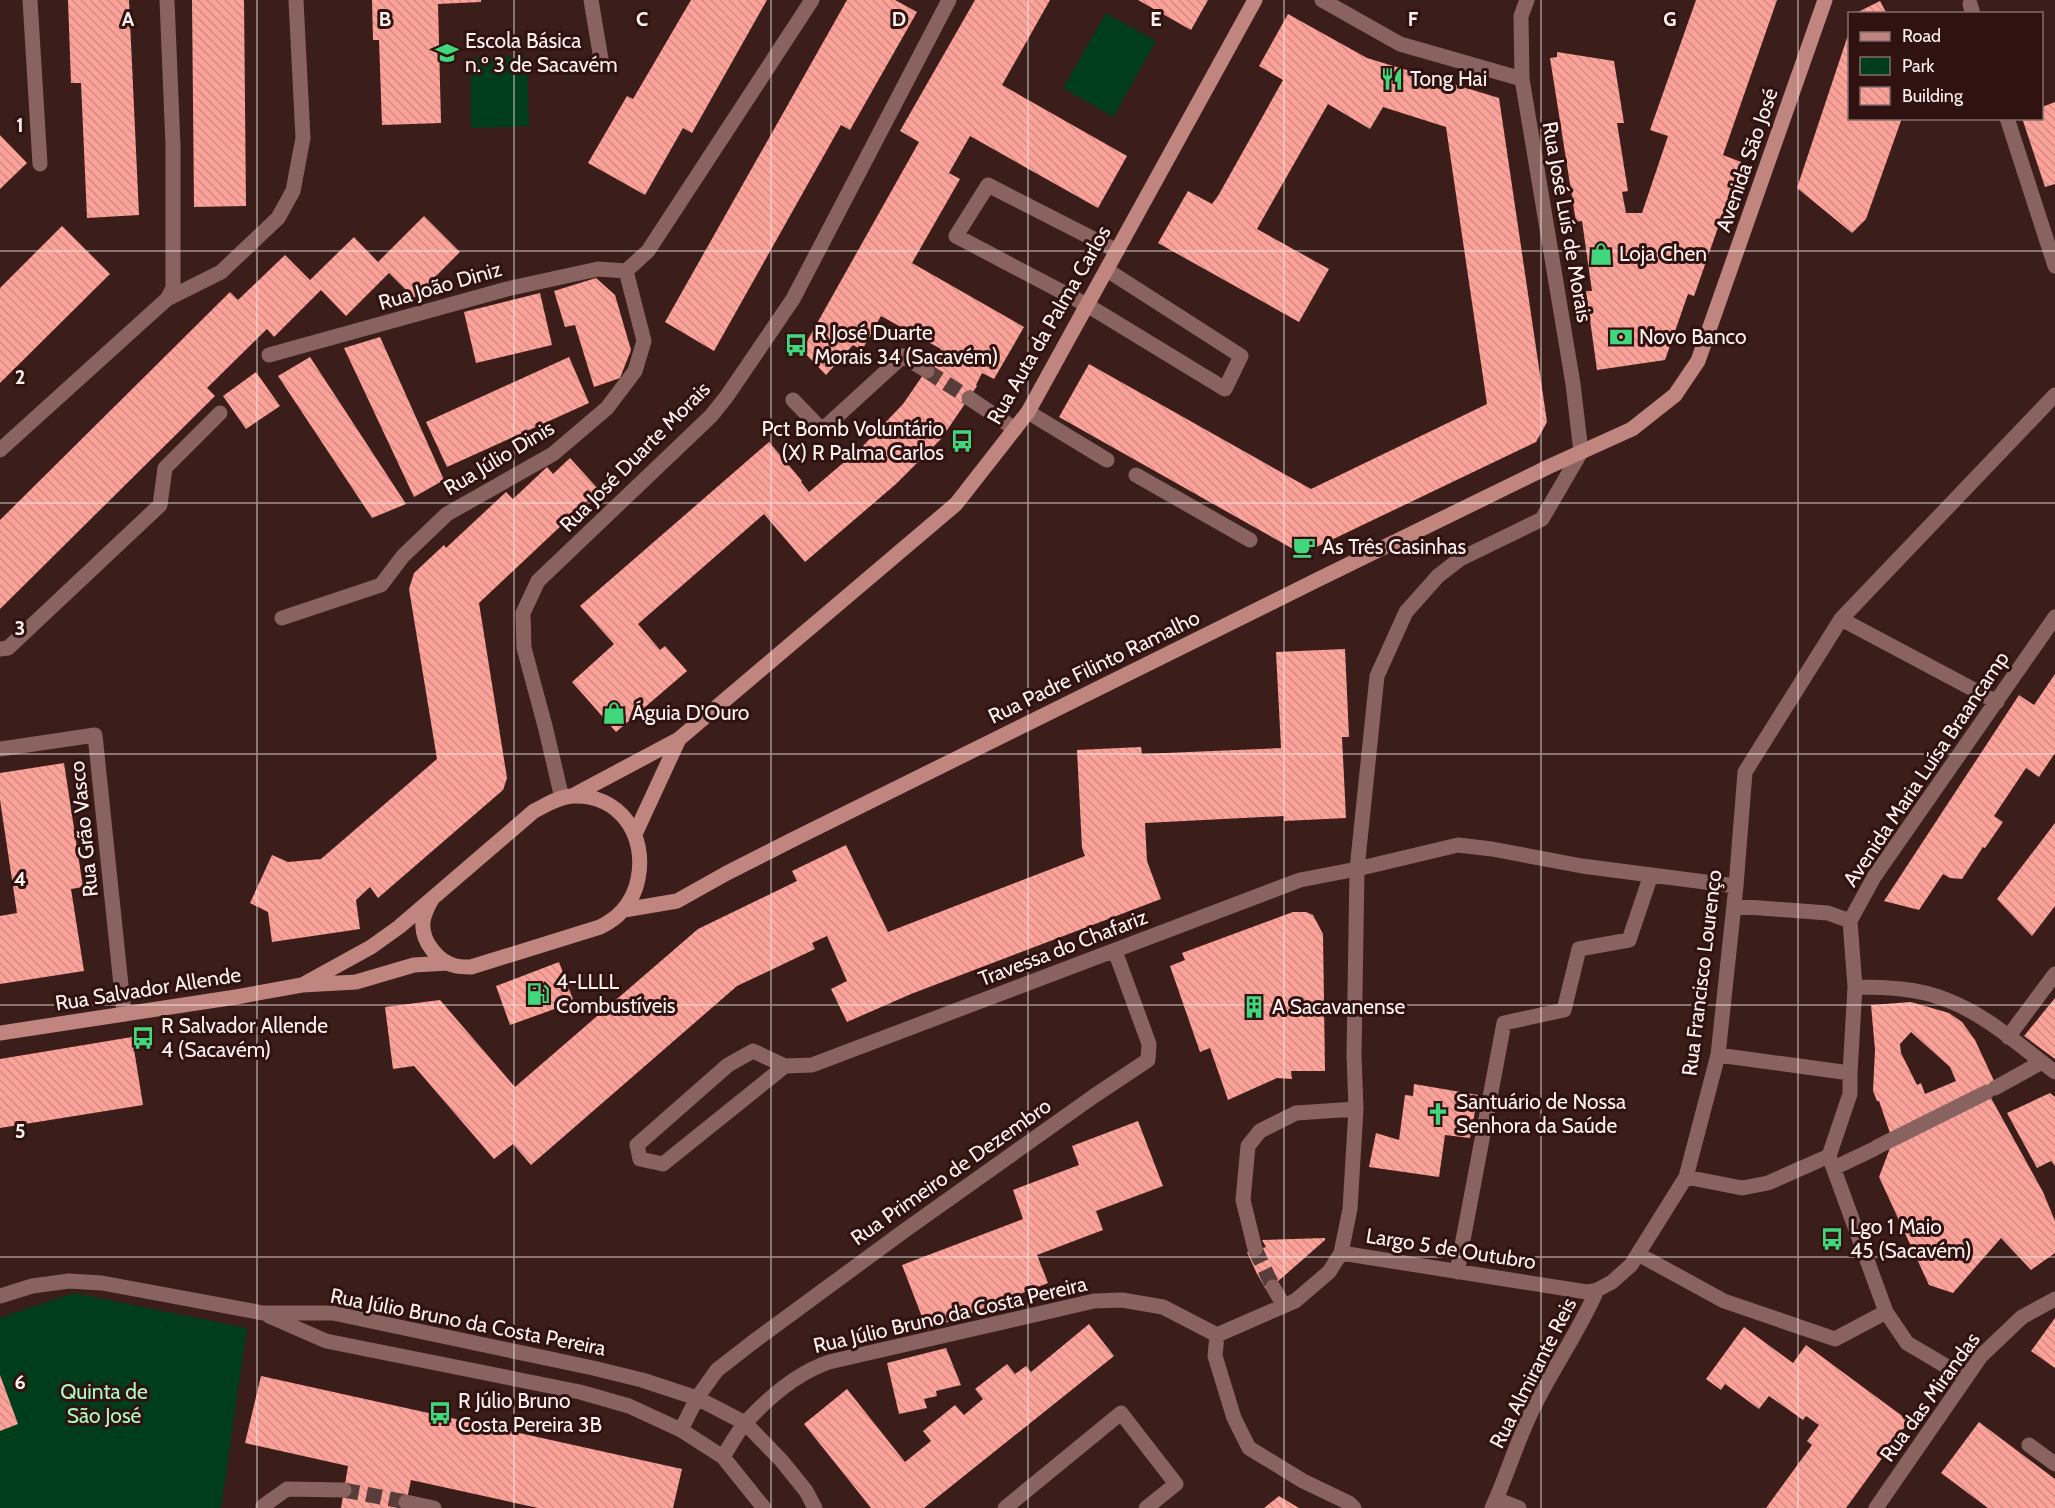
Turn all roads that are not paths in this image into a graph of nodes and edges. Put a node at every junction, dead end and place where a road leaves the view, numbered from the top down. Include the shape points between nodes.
1 (30, 0) edge
2 (167, 0) edge
3 (296, 0) edge
4 (591, 0) edge
5 (812, 0) edge
6 (949, 0) edge
7 (1256, 0) edge
8 (1322, 0) edge
9 (1527, 0) edge
10 (1825, 0) edge
11 (602, 65) dead end
12 (1522, 79) junction
13 (2008, 120) edge
14 (40, 164) dead end
15 (1117, 251) junction
16 (2055, 266) edge
17 (1107, 270) junction
18 (626, 271) junction
19 (167, 299) junction
20 (1087, 305) junction
21 (268, 355) dead end
22 (927, 371) tunnel mouth
23 (2055, 395) edge
24 (969, 398) tunnel mouth
25 (793, 400) dead end
26 (1028, 412) junction
27 (220, 413) dead end
28 (1015, 429) junction
29 (0, 450) edge
30 (1581, 452) junction
31 (1107, 460) dead end
32 (1136, 475) dead end
33 (1250, 540) dead end
34 (2055, 617) edge
35 (282, 618) dead end
36 (1841, 619) junction
37 (0, 649) edge
38 (1996, 702) junction
39 (679, 740) junction
40 (0, 749) edge
41 (567, 797) junction
42 (635, 834) junction
43 (1357, 869) junction
44 (1651, 875) junction
45 (1736, 886) junction
46 (432, 899) junction
47 (1734, 906) junction
48 (624, 910) junction
49 (1850, 921) junction
50 (1115, 951) junction
51 (448, 963) junction
52 (2055, 974) edge
53 (302, 985) junction
54 (1855, 987) junction
55 (124, 1014) junction
56 (0, 1033) edge
57 (2008, 1037) junction
58 (1718, 1055) junction
59 (2042, 1062) junction
60 (785, 1066) junction
61 (2055, 1072) edge
62 (1850, 1073) junction
63 (1356, 1109) junction
64 (1831, 1162) junction
65 (1686, 1177) junction
66 (1255, 1250) tunnel mouth
67 (1341, 1253) junction
68 (1638, 1254) junction
69 (1457, 1272) junction
70 (1273, 1287) tunnel mouth
71 (1597, 1290) junction
72 (0, 1296) edge
73 (2055, 1299) edge
74 (1283, 1304) junction
75 (1886, 1312) junction
76 (263, 1313) junction
77 (1217, 1335) junction
78 (1966, 1378) junction
79 (697, 1398) junction
80 (745, 1423) junction
81 (681, 1430) junction
82 (2029, 1445) dead end
83 (723, 1457) junction
84 (2055, 1464) edge
85 (344, 1490) tunnel mouth
86 (406, 1502) dead end
87 (1494, 1504) edge
88 (263, 1508) edge
89 (434, 1508) edge
90 (764, 1508) edge
91 (815, 1508) edge
92 (1005, 1508) edge
93 (1146, 1508) edge
94 (1354, 1508) edge
95 (1519, 1508) edge
96 (1876, 1508) edge

1 - 14 street
2 - 19 street via 173,146 173,288
3 - 19 street via 303,138 293,191 278,218 221,272
4 - 11 street
5 - 18 street via 648,251
6 - 41 street, Rua José Duarte Morais via 793,299 727,396 711,416 538,581 522,613 524,648
7 - 15 street, Rua Auta da Palma Carlos
8 - 12 street via 1400,44
9 - 12 street, Rua José Luís de Morais via 1521,16
10 - 30 street, Avenida São José via 1698,361 1675,395 1632,429
12 - 30 street, Rua José Luís de Morais
13 - 16 street
15 - 17 street, Rua Auta da Palma Carlos
15 - 20 street via 988,185 956,237
17 - 20 street, Rua Auta da Palma Carlos
17 - 20 street via 1241,356 1225,389
18 - 21 street, Rua João Diniz via 598,269 507,289
18 - 35 street, Rua Júlio Dinis via 644,340 635,371 607,408 553,454 447,514 403,556 381,585
19 - 29 street
20 - 26 street, Rua Auta da Palma Carlos
22 - 25 street via 903,356 822,430
23 - 36 street
24 - 28 street
26 - 28 street, Rua Auta da Palma Carlos
26 - 31 street
27 - 37 street via 165,468 160,505 8,648
28 - 39 street, Rua Auta da Palma Carlos via 956,504
30 - 43 street via 1542,519 1460,559 1438,576 1406,612 1377,676
30 - 48 street, Rua Padre Filinto Ramalho via 845,813 677,901
32 - 33 street
34 - 38 street, Avenida Maria Luísa Braancamp
36 - 38 street
36 - 45 street, Rua Francisco Lourenço via 1745,772
38 - 49 street, Avenida Maria Luísa Braancamp via 1874,877
39 - 41 street, Rua Auta da Palma Carlos
39 - 42 street, Rua Auta da Palma Carlos
40 - 55 street, Rua Grão Vasco via 95,735
41 - 42 street via 591,798 615,809
41 - 46 street, Rua Auta da Palma Carlos via 534,811
42 - 48 street via 641,864 636,888
43 - 44 street, Travessa do Chafariz via 1458,845
43 - 50 street, Travessa do Chafariz via 1300,880
43 - 63 street
44 - 45 street, Travessa do Chafariz
44 - 69 street via 1629,940 1578,949 1564,1011 1504,1023
45 - 47 street, Rua Francisco Lourenço
46 - 51 street via 423,921 424,934 438,956
46 - 53 street, Rua Auta da Palma Carlos via 370,947
47 - 49 street via 1828,913
47 - 58 street, Rua Francisco Lourenço
48 - 51 street via 600,927 471,967
49 - 54 street, Avenida Maria Luísa Braancamp
50 - 60 street, Travessa do Chafariz via 812,1065
50 - 79 street, Rua Primeiro de Dezembro via 1149,1044 1148,1060 757,1339 717,1370
51 - 53 street via 414,965 356,982
52 - 57 street
53 - 55 street, Rua Salvador Allende
54 - 57 street via 1893,987 1946,999 1982,1017
54 - 62 street, Avenida Maria Luísa Braancamp
55 - 56 street, Rua Salvador Allende
57 - 59 street
58 - 62 street
58 - 65 street, Rua Francisco Lourenço
59 - 61 street
59 - 64 street via 1875,1148
60 - 60 street, Travessa do Chafariz via 753,1051 728,1065 637,1145 640,1159 663,1164
62 - 64 street, Avenida Maria Luísa Braancamp via 1850,1094
63 - 66 street via 1296,1113 1260,1131 1248,1146 1243,1200
63 - 67 street via 1350,1209
64 - 65 street via 1742,1188
64 - 75 street
65 - 68 street, Rua Francisco Lourenço
67 - 69 street, Largo 5 de Outubro
67 - 74 street, Largo 5 de Outubro via 1329,1272 1295,1301
68 - 71 street, Rua Francisco Lourenço via 1631,1265
68 - 75 street via 1725,1301 1835,1339
69 - 71 street, Largo 5 de Outubro via 1587,1292
70 - 74 street
71 - 87 street, Rua Almirante Reis via 1529,1418
72 - 76 street, Rua Júlio Bruno da Costa Pereira via 69,1281 102,1283
73 - 78 street, Rua das Mirandas via 2022,1317 1981,1356
74 - 77 street, Largo 5 de Outubro
75 - 78 street via 1907,1343
76 - 79 street, Rua Júlio Bruno da Costa Pereira via 333,1313 593,1368
76 - 81 street, Rua Júlio Bruno da Costa Pereira via 326,1341 580,1392 628,1406
77 - 80 street, Rua Júlio Bruno da Costa Pereira via 1163,1307 1122,1300 1094,1301 829,1362 794,1379
77 - 94 street via 1215,1356 1234,1418 1249,1448
78 - 96 street, Rua das Mirandas
79 - 80 street, Rua Júlio Bruno da Costa Pereira
79 - 81 street
80 - 83 street, Rua Júlio Bruno da Costa Pereira
80 - 91 street, Rua Júlio Bruno da Costa Pereira via 806,1491
81 - 83 street, Rua Júlio Bruno da Costa Pereira
82 - 84 street
83 - 90 street, Rua Júlio Bruno da Costa Pereira
85 - 88 street via 287,1489
86 - 89 street
87 - 95 street
92 - 93 street via 1121,1413 1176,1484

